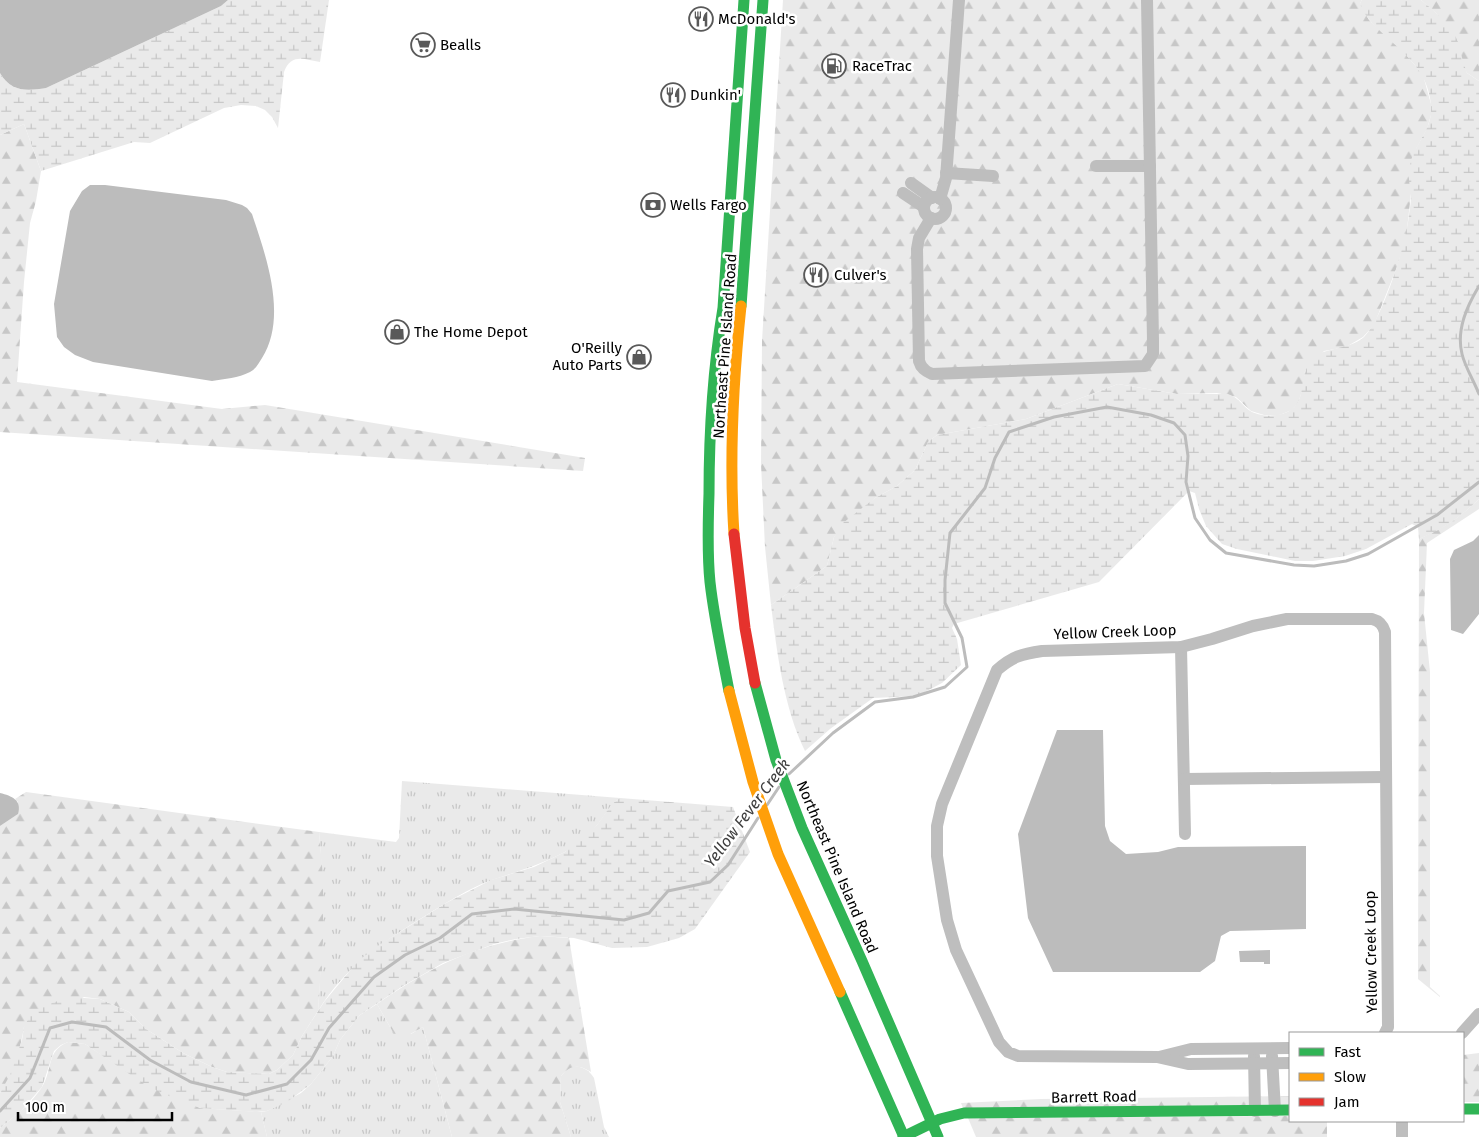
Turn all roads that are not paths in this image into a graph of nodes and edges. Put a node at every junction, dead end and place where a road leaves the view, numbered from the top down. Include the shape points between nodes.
1 (744, 0) edge
2 (763, 0) edge
3 (959, 0) edge
4 (1147, 0) edge
5 (1096, 166) dead end
6 (1150, 166) junction
7 (946, 173) junction
8 (993, 176) dead end
9 (907, 188) dead end
10 (932, 206) junction
11 (725, 280) junction
12 (733, 428) junction
13 (1181, 647) junction
14 (1385, 777) junction
15 (1184, 779) junction
16 (1185, 834) dead end
17 (1479, 1014) edge
18 (1386, 1032) edge
19 (1463, 1032) edge
20 (1254, 1048) junction
21 (1289, 1048) edge
22 (1272, 1049) junction
23 (1207, 1050) junction
24 (1157, 1057) junction
25 (1254, 1063) junction
26 (1272, 1063) junction
27 (1289, 1063) edge
28 (1207, 1064) junction
29 (1464, 1109) edge
30 (1479, 1109) edge
31 (1275, 1110) junction
32 (1289, 1110) edge
33 (1255, 1111) junction
34 (931, 1122) junction
35 (1402, 1122) edge
36 (904, 1137) edge
37 (938, 1137) edge
38 (1402, 1137) edge

1 - 11 main road, Northeast Pine Island Road
2 - 12 main road, Northeast Pine Island Road
3 - 7 street
4 - 6 street
5 - 6 street
6 - 10 street via 1153,354 1145,366 932,374 926,371 919,361 917,249
7 - 8 street
7 - 10 street via 944,188
9 - 10 street
11 - 12 main road via 735,293 736,307 730,375
11 - 36 main road, Northeast Pine Island Road via 709,456 708,537 716,624 737,722 766,824
12 - 34 main road, Northeast Pine Island Road via 740,603 752,667 777,763 811,850
13 - 14 street, Yellow Creek Loop via 1287,619 1378,621 1385,632
13 - 15 street
13 - 24 street, Yellow Creek Loop via 1042,651 1021,654 1007,661 997,670 942,804 938,826 937,856 947,920 956,950 1000,1042 1008,1052 1018,1056
14 - 15 street
14 - 18 street, Yellow Creek Loop via 1388,1027
15 - 16 street
17 - 19 street
20 - 22 street
20 - 23 street
20 - 25 street
21 - 22 street
22 - 26 street
23 - 24 street via 1191,1049
23 - 28 street
24 - 28 street via 1188,1064
25 - 26 street
25 - 28 street
25 - 33 street
26 - 27 street
26 - 31 street
29 - 30 main road
31 - 32 main road, Barrett Road
31 - 33 main road, Barrett Road
33 - 34 main road, Barrett Road via 964,1113
34 - 36 main road, Barrett Road
34 - 37 main road, Northeast Pine Island Road
35 - 38 street

